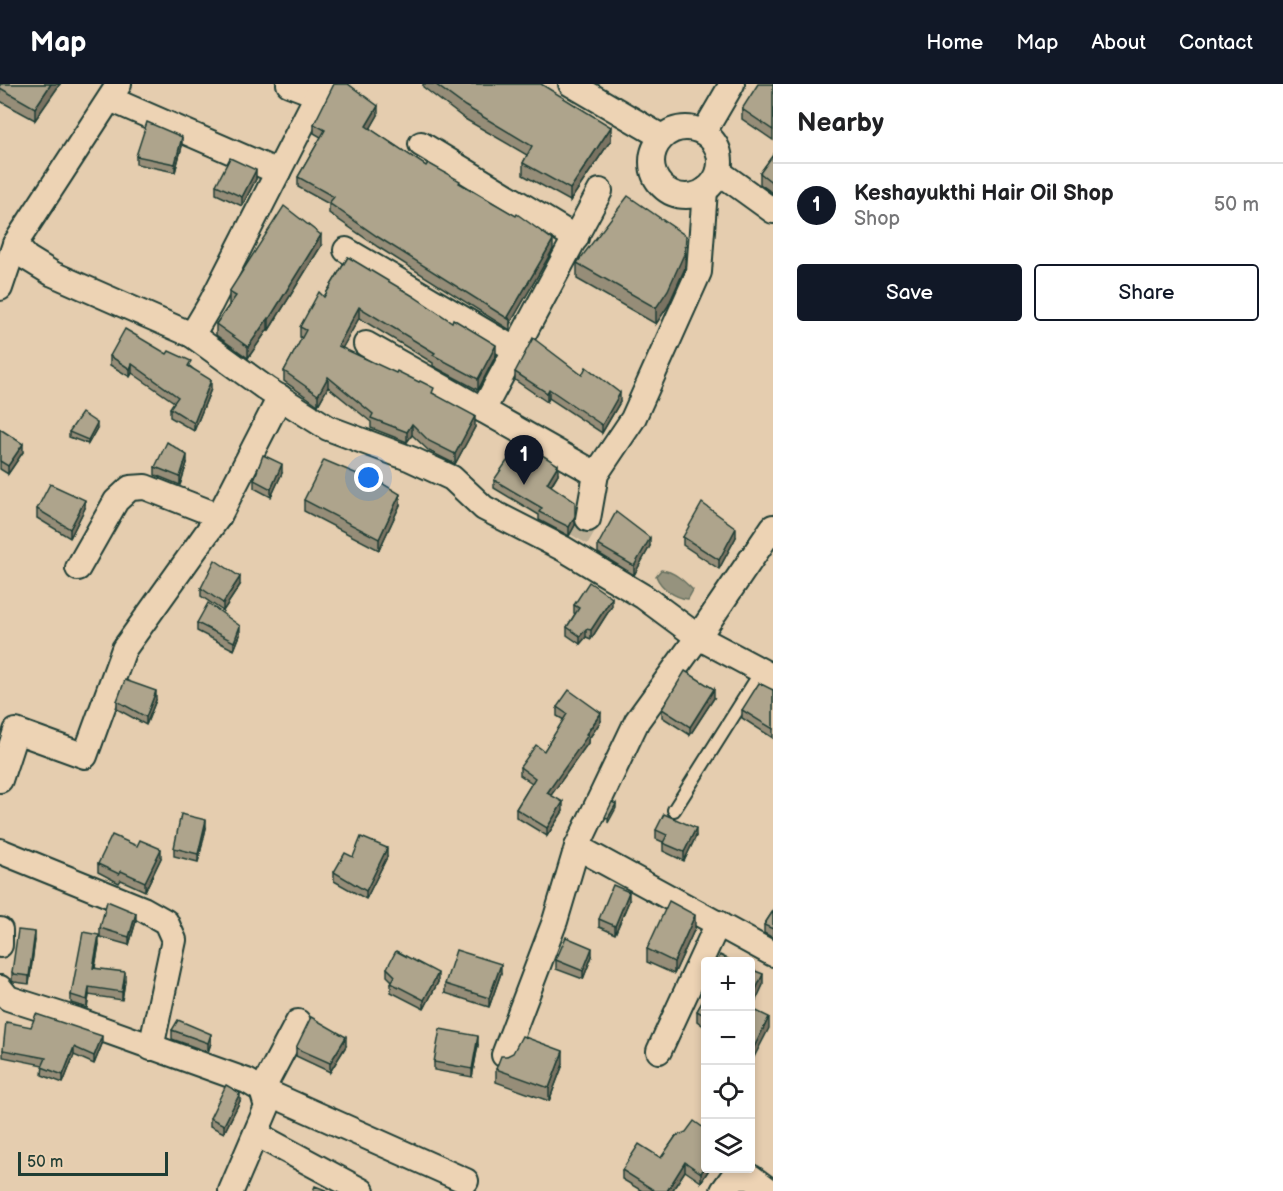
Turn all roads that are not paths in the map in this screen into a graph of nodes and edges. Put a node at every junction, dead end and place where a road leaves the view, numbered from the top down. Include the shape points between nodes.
1 (289, 84) edge
2 (571, 84) edge
3 (732, 84) edge
4 (320, 90) edge
5 (114, 91) edge
6 (704, 132) junction
7 (662, 137) junction
8 (421, 144) dead end
9 (278, 172) junction
10 (712, 181) junction
11 (600, 191) dead end
12 (773, 211) edge
13 (576, 238) junction
14 (8, 241) edge
15 (346, 250) dead end
16 (0, 288) edge
17 (192, 335) junction
18 (366, 344) dead end
19 (516, 350) junction
20 (280, 397) junction
21 (483, 410) junction
22 (596, 474) junction
23 (219, 516) junction
24 (773, 527) edge
25 (576, 535) junction
26 (78, 568) dead end
27 (698, 638) junction
28 (767, 675) edge
29 (0, 780) edge
30 (674, 810) dead end
31 (577, 847) junction
32 (0, 850) edge
33 (718, 923) junction
34 (0, 932) edge
35 (0, 945) edge
36 (772, 954) edge
37 (0, 988) edge
38 (298, 1022) dead end
39 (152, 1048) junction
40 (659, 1051) dead end
41 (504, 1055) edge
42 (262, 1090) junction
43 (256, 1134) junction
44 (466, 1181) dead end
45 (231, 1191) edge
46 (362, 1191) edge
47 (723, 1191) edge
48 (770, 1191) edge

1 - 4 street
2 - 7 street
3 - 6 street
4 - 9 street
5 - 9 street
5 - 14 street
6 - 7 street via 682,127
6 - 10 street via 719,150 721,161
7 - 10 street via 652,157 652,168 663,188 684,196 695,195
8 - 13 street
9 - 17 street
10 - 12 street
10 - 22 street via 699,272 633,419
11 - 13 street
13 - 19 street
14 - 16 street
14 - 17 street via 53,274
15 - 19 street
17 - 20 street
18 - 21 street
19 - 21 street
20 - 23 street
20 - 25 street via 328,428 452,478 484,508
21 - 22 street
22 - 25 street
23 - 26 street via 145,487 130,488 116,501
23 - 29 street via 124,649 85,756 16,731
24 - 27 street
25 - 27 street via 644,597
27 - 28 street
27 - 31 street via 637,721
28 - 30 lane
31 - 33 street
31 - 41 street via 555,921
32 - 39 street via 166,922 174,940
33 - 36 street
33 - 40 street
34 - 35 street
37 - 39 street via 8,998
38 - 42 street
39 - 42 street via 247,1081
42 - 43 street via 267,1107
42 - 44 street
43 - 45 street
43 - 46 street
47 - 48 street via 733,1177 751,1178

